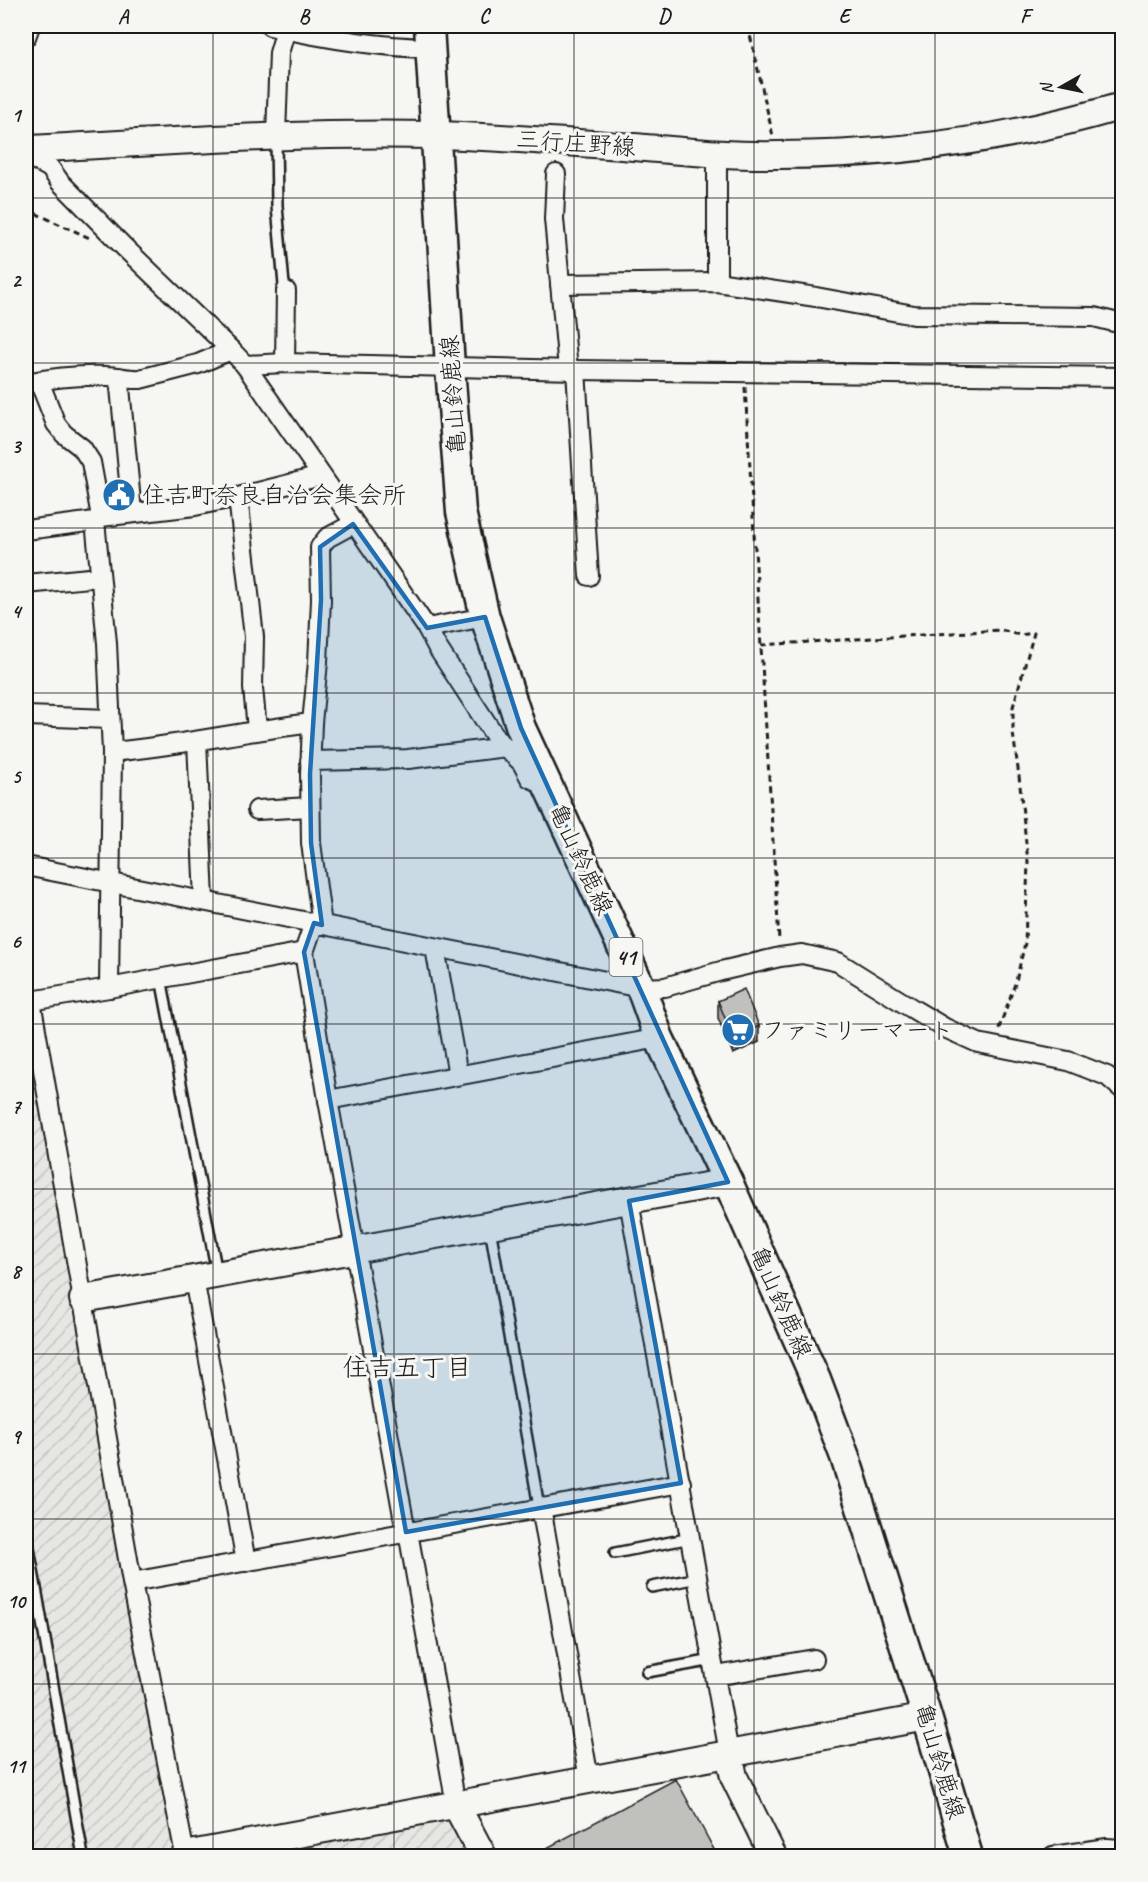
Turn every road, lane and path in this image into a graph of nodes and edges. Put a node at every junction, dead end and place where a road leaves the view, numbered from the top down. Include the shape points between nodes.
1 (30, 26) edge
2 (748, 26) edge
3 (278, 27) edge
4 (26, 37) edge
5 (429, 37) edge
6 (1122, 106) edge
7 (276, 135) junction
8 (435, 135) junction
9 (26, 150) edge
10 (717, 153) junction
11 (26, 155) edge
12 (777, 155) junction
13 (556, 174) dead end
14 (26, 208) edge
15 (124, 247) junction
16 (717, 282) junction
17 (560, 284) junction
18 (286, 291) joint
19 (1122, 324) edge
20 (231, 350) junction
21 (285, 363) junction
22 (245, 365) junction
23 (450, 367) junction
24 (572, 370) junction
25 (744, 372) junction
26 (119, 377) junction
27 (1122, 377) edge
28 (32, 382) edge
29 (321, 476) junction
30 (238, 497) junction
31 (132, 512) junction
32 (98, 519) junction
33 (353, 524) junction
34 (26, 530) edge
35 (589, 576) dead end
36 (100, 577) junction
37 (26, 584) edge
38 (485, 617) junction
39 (427, 628) junction
40 (761, 645) junction
41 (27, 716) dead end
42 (110, 719) junction
43 (312, 723) junction
44 (257, 729) junction
45 (196, 741) junction
46 (506, 747) junction
47 (111, 752) junction
48 (310, 761) junction
49 (547, 787) junction
50 (310, 807) junction
51 (257, 810) dead end
52 (26, 866) edge
53 (111, 882) junction
54 (204, 900) junction
55 (318, 924) junction
56 (435, 948) junction
57 (304, 952) junction
58 (780, 957) junction
59 (161, 978) junction
60 (109, 988) junction
61 (641, 988) junction
62 (28, 1000) edge
63 (659, 1038) junction
64 (993, 1047) junction
65 (458, 1075) junction
66 (1122, 1089) edge
67 (328, 1100) junction
68 (728, 1182) junction
69 (629, 1200) junction
70 (489, 1226) junction
71 (356, 1249) junction
72 (206, 1276) junction
73 (83, 1299) junction
74 (681, 1483) junction
75 (540, 1507) junction
76 (26, 1531) edge
77 (406, 1532) junction
78 (691, 1539) junction
79 (615, 1554) dead end
80 (246, 1562) junction
81 (698, 1578) junction
82 (132, 1582) junction
83 (652, 1587) dead end
84 (814, 1659) dead end
85 (715, 1668) junction
86 (647, 1672) dead end
87 (927, 1717) junction
88 (729, 1753) junction
89 (589, 1779) junction
90 (456, 1805) junction
91 (1122, 1849) edge
92 (185, 1855) edge
93 (83, 1857) edge
94 (483, 1857) edge
95 (773, 1857) edge
96 (968, 1857) edge
97 (1053, 1857) edge

1 - 4 street
2 - 12 path
3 - 5 street via 400,47
3 - 7 street
5 - 8 main road, 亀山鈴鹿線 / 41
6 - 12 street, 三行庄野線 via 976,140 858,153
7 - 8 street, 三行庄野線
7 - 9 street, 三行庄野線
7 - 18 lane via 277,206
8 - 10 street, 三行庄野線
8 - 23 main road, 亀山鈴鹿線 / 41
10 - 12 street, 三行庄野線
10 - 16 street
11 - 15 street via 50,168
13 - 17 street via 554,219
14 - 15 path via 116,250
15 - 20 street
16 - 17 street
16 - 19 street via 914,315 1094,317
17 - 24 street
18 - 21 street
20 - 22 street
20 - 26 street via 140,379
21 - 22 street
21 - 23 street
22 - 29 street
23 - 24 street
23 - 38 main road, 亀山鈴鹿線 / 41 via 461,512
24 - 25 street
24 - 35 street
25 - 27 street
25 - 40 path
26 - 28 street
26 - 31 street
28 - 32 street via 56,424 91,462
29 - 30 street
29 - 33 street
30 - 31 street
30 - 44 street via 254,637
31 - 32 street
32 - 34 street
32 - 36 street
33 - 39 street
33 - 43 street via 327,538 320,548 321,600
36 - 37 street
36 - 42 street
38 - 39 street
38 - 49 main road, 亀山鈴鹿線 / 41 via 521,728
39 - 46 street via 497,739
40 - 58 path
40 - 64 path via 1001,630 1020,635 1034,633 1013,707 1028,862 1025,943
41 - 42 street
42 - 47 street
43 - 44 street
43 - 48 street
44 - 45 street
45 - 47 street
45 - 54 street
46 - 48 street via 408,759
46 - 49 street via 530,778
47 - 53 street
48 - 50 street
49 - 61 main road, 亀山鈴鹿線 / 41
50 - 51 street
50 - 55 street
52 - 53 street
53 - 54 street
53 - 60 street
54 - 55 street
55 - 56 street
55 - 57 street
56 - 61 street
56 - 65 street
57 - 59 street
57 - 67 street
58 - 61 street via 665,987
58 - 64 street via 802,954 838,962 945,1028
59 - 60 street
59 - 72 lane
60 - 62 street
61 - 63 main road, 亀山鈴鹿線 / 41
62 - 73 street
63 - 65 street
63 - 68 main road, 亀山鈴鹿線 / 41
64 - 66 street via 1068,1061 1107,1076
65 - 67 street
67 - 71 street
68 - 69 street
68 - 87 main road, 亀山鈴鹿線 / 41 via 816,1380 845,1457
69 - 70 street
69 - 74 street
70 - 71 street
70 - 75 lane
71 - 72 street
71 - 77 street
72 - 73 street
72 - 80 street
73 - 82 street
74 - 75 street
74 - 78 street
75 - 77 street
75 - 89 street
76 - 93 lane
77 - 80 street
77 - 90 street
78 - 79 lane
78 - 81 street
80 - 82 street
81 - 83 lane
81 - 85 street
82 - 92 street
84 - 85 street
85 - 86 lane
85 - 88 street
87 - 88 street
87 - 96 main road, 亀山鈴鹿線 / 41
88 - 89 street
88 - 95 street via 734,1777
89 - 90 street
90 - 92 street
90 - 94 street
91 - 97 street

